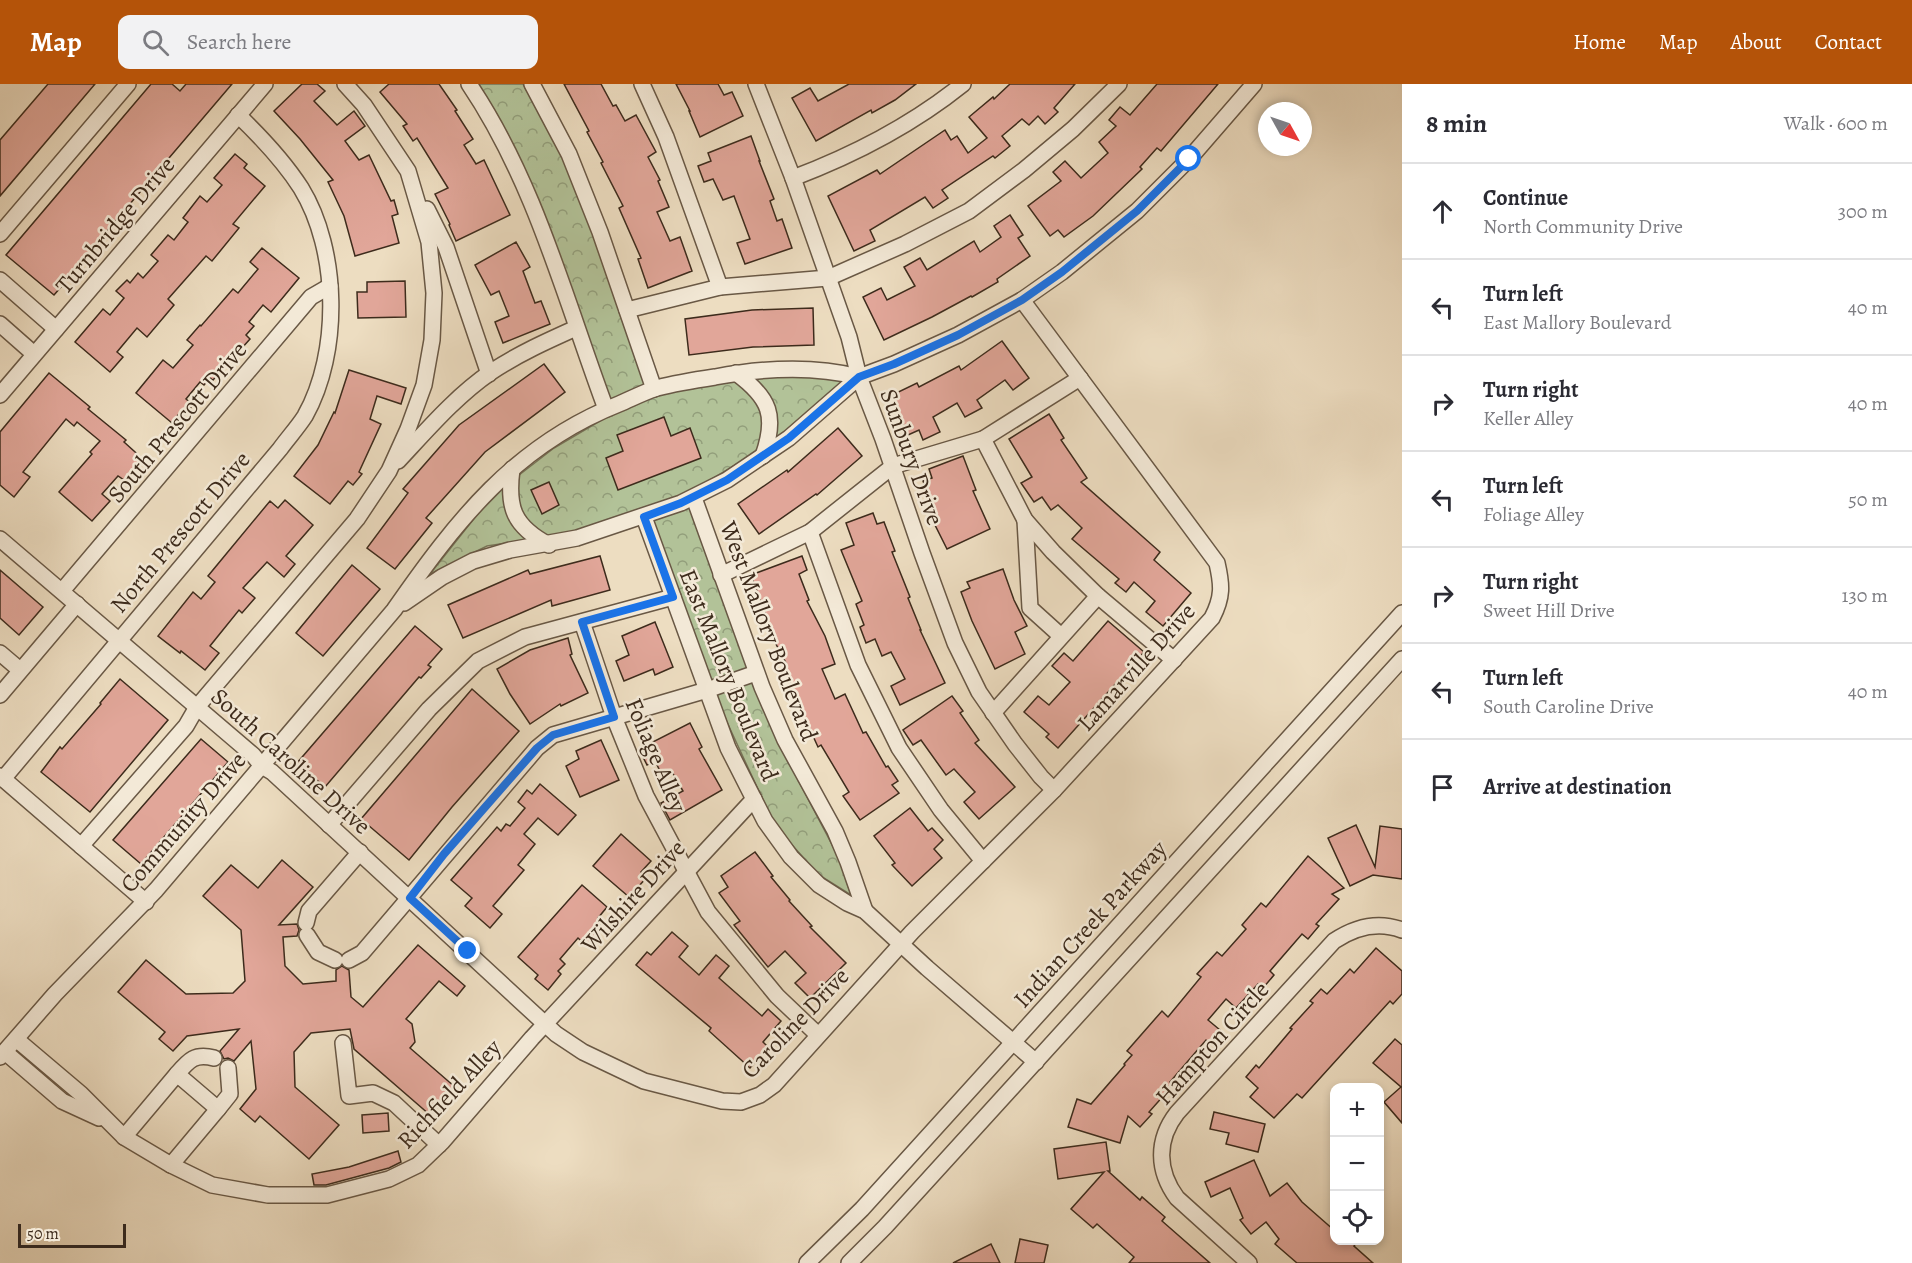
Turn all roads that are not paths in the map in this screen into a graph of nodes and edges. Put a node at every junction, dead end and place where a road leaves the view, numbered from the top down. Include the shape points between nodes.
1 (128, 84) edge
2 (265, 84) edge
3 (345, 84) edge
4 (469, 84) edge
5 (532, 84) edge
6 (642, 84) edge
7 (757, 84) edge
8 (963, 84) edge
9 (1119, 84) edge
10 (1254, 84) edge
11 (238, 115) junction
12 (408, 171) junction
13 (793, 178) junction
14 (0, 234) edge
15 (828, 278) junction
16 (0, 280) edge
17 (330, 286) junction
18 (720, 287) junction
19 (1022, 300) junction
20 (627, 310) junction
21 (0, 324) edge
22 (576, 328) junction
23 (56, 329) junction
24 (34, 354) junction
25 (736, 373) junction
26 (489, 374) junction
27 (859, 377) junction
28 (1080, 378) junction
29 (654, 389) junction
30 (0, 395) edge
31 (606, 409) junction
32 (983, 439) junction
33 (763, 456) junction
34 (893, 466) junction
35 (512, 468) junction
36 (389, 471) junction
37 (694, 498) junction
38 (644, 517) junction
39 (1025, 520) junction
40 (810, 532) junction
41 (0, 539) edge
42 (549, 545) junction
43 (721, 575) junction
44 (62, 591) junction
45 (1098, 596) junction
46 (673, 597) junction
47 (76, 604) junction
48 (394, 610) junction
49 (1402, 613) edge
50 (582, 622) junction
51 (1061, 636) junction
52 (119, 640) junction
53 (0, 653) edge
54 (1402, 659) edge
55 (1174, 660) junction
56 (20, 670) junction
57 (756, 673) junction
58 (707, 690) junction
59 (0, 695) edge
60 (198, 707) junction
61 (993, 713) junction
62 (614, 717) junction
63 (262, 766) junction
64 (2, 778) edge
65 (1054, 790) junction
66 (754, 799) junction
67 (329, 825) junction
68 (81, 846) junction
69 (360, 852) junction
70 (983, 861) junction
71 (686, 870) junction
72 (410, 898) junction
73 (146, 902) junction
74 (865, 911) junction
75 (1402, 930) edge
76 (901, 944) junction
77 (546, 1024) junction
78 (818, 1035) junction
79 (16, 1039) junction
80 (343, 1043) dead end
81 (1013, 1043) junction
82 (2, 1054) edge
83 (214, 1058) dead end
84 (1036, 1062) junction
85 (228, 1068) dead end
86 (177, 1074) junction
87 (218, 1109) junction
88 (110, 1123) junction
89 (124, 1137) junction
90 (438, 1145) junction
91 (171, 1165) junction
92 (807, 1263) edge
93 (849, 1263) edge
94 (1249, 1263) edge

1 - 14 street
2 - 11 street, Turnbridge Drive
3 - 12 street via 364,105
4 - 22 street via 488,112 528,193
5 - 20 street via 569,154
6 - 18 street via 666,137
7 - 13 street, Sunbury Drive
8 - 13 street via 906,125
9 - 15 street via 1065,136 969,211
10 - 19 street via 1189,159 1137,211
11 - 17 street, North Prescott Drive via 270,145 301,189 318,226
11 - 23 street, Turnbridge Drive
12 - 26 street via 446,247
12 - 36 street via 429,242 434,293 432,328 424,385
13 - 15 street, Sunbury Drive
15 - 18 street
15 - 27 street, Sunbury Drive
16 - 23 street
17 - 44 street, South Prescott Drive via 311,297
17 - 52 street, North Prescott Drive via 328,351 305,416
18 - 20 street
19 - 27 street via 958,335
19 - 28 street, Lamarville Drive
20 - 29 street
21 - 24 street
22 - 26 street via 529,349
22 - 31 street
23 - 24 street, Turnbridge Drive
24 - 30 street, Turnbridge Drive
25 - 27 street via 814,369
25 - 29 street
25 - 33 street via 767,405 771,426
26 - 36 street via 437,418
27 - 33 street
27 - 34 street, Sunbury Drive
28 - 32 street
28 - 55 street, Lamarville Drive via 1217,563 1220,602 1212,618
29 - 31 street
31 - 35 street via 556,434
32 - 34 street
32 - 39 street
33 - 37 street
34 - 40 street
34 - 61 street, Sunbury Drive via 955,643
35 - 42 street via 510,506 516,519
35 - 48 street via 478,500
36 - 60 street via 357,519
37 - 38 street
37 - 43 street, West Mallory Boulevard
38 - 42 street
38 - 46 street, East Mallory Boulevard
39 - 45 street
39 - 51 street via 1030,608
40 - 43 street
40 - 70 street via 858,665 899,748 940,810
41 - 44 street, South Caroline Drive
42 - 48 street via 510,550 473,561
43 - 57 street, West Mallory Boulevard
44 - 47 street, South Caroline Drive
45 - 51 street
45 - 55 street
46 - 50 street
46 - 58 street, East Mallory Boulevard
47 - 52 street, South Caroline Drive
47 - 56 street
48 - 63 street, Community Drive
49 - 81 street, Indian Creek Parkway
50 - 62 street, Foliage Alley
50 - 67 street via 525,637 478,661 429,709
51 - 61 street
52 - 60 street, South Caroline Drive
52 - 64 street, North Prescott Drive
53 - 56 street
54 - 84 street
55 - 65 street, Lamarville Drive
56 - 59 street
57 - 58 street
57 - 74 street, West Mallory Boulevard via 785,740 835,831
58 - 62 street
58 - 66 street, East Mallory Boulevard via 728,748
60 - 63 street, South Caroline Drive
60 - 68 street via 186,726
61 - 65 street, Sunbury Drive
62 - 71 street, Foliage Alley via 646,796
62 - 72 street via 553,735 537,748
63 - 67 street, South Caroline Drive
63 - 73 street, Community Drive
64 - 68 street
65 - 70 street, Lamarville Drive
66 - 71 street, Wilshire Drive
66 - 74 street, East Mallory Boulevard via 791,857 819,885
67 - 69 street, South Caroline Drive
68 - 73 street
69 - 72 street, South Caroline Drive
69 - 72 street via 309,911 307,929 318,952 342,960 362,953
70 - 76 street, Lamarville Drive
71 - 77 street, Wilshire Drive
71 - 78 street, Foliage Alley via 708,912 777,996
72 - 77 street, South Caroline Drive
73 - 79 street, Community Drive
74 - 76 street
75 - 94 street, Hampton Circle via 1365,927 1334,941 1177,1113 1165,1132 1161,1158 1170,1190
76 - 78 street, Caroline Drive
76 - 81 street
77 - 78 street, Caroline Drive via 583,1052 644,1081 722,1101 741,1102 774,1085
77 - 90 street, Richfield Alley
79 - 82 street, Community Drive
79 - 88 street, Richfield Alley
80 - 90 street via 349,1096 373,1093 394,1103
81 - 84 street
81 - 92 street, Indian Creek Parkway via 862,1209
82 - 88 street, Richfield Alley via 62,1101
83 - 86 street via 203,1055 189,1060
84 - 93 street
85 - 87 street via 230,1094
86 - 87 street
86 - 89 street
87 - 91 street
88 - 89 street, Richfield Alley
89 - 91 street, Richfield Alley
90 - 91 street, Richfield Alley via 418,1165 389,1179 327,1195 268,1195 212,1185

